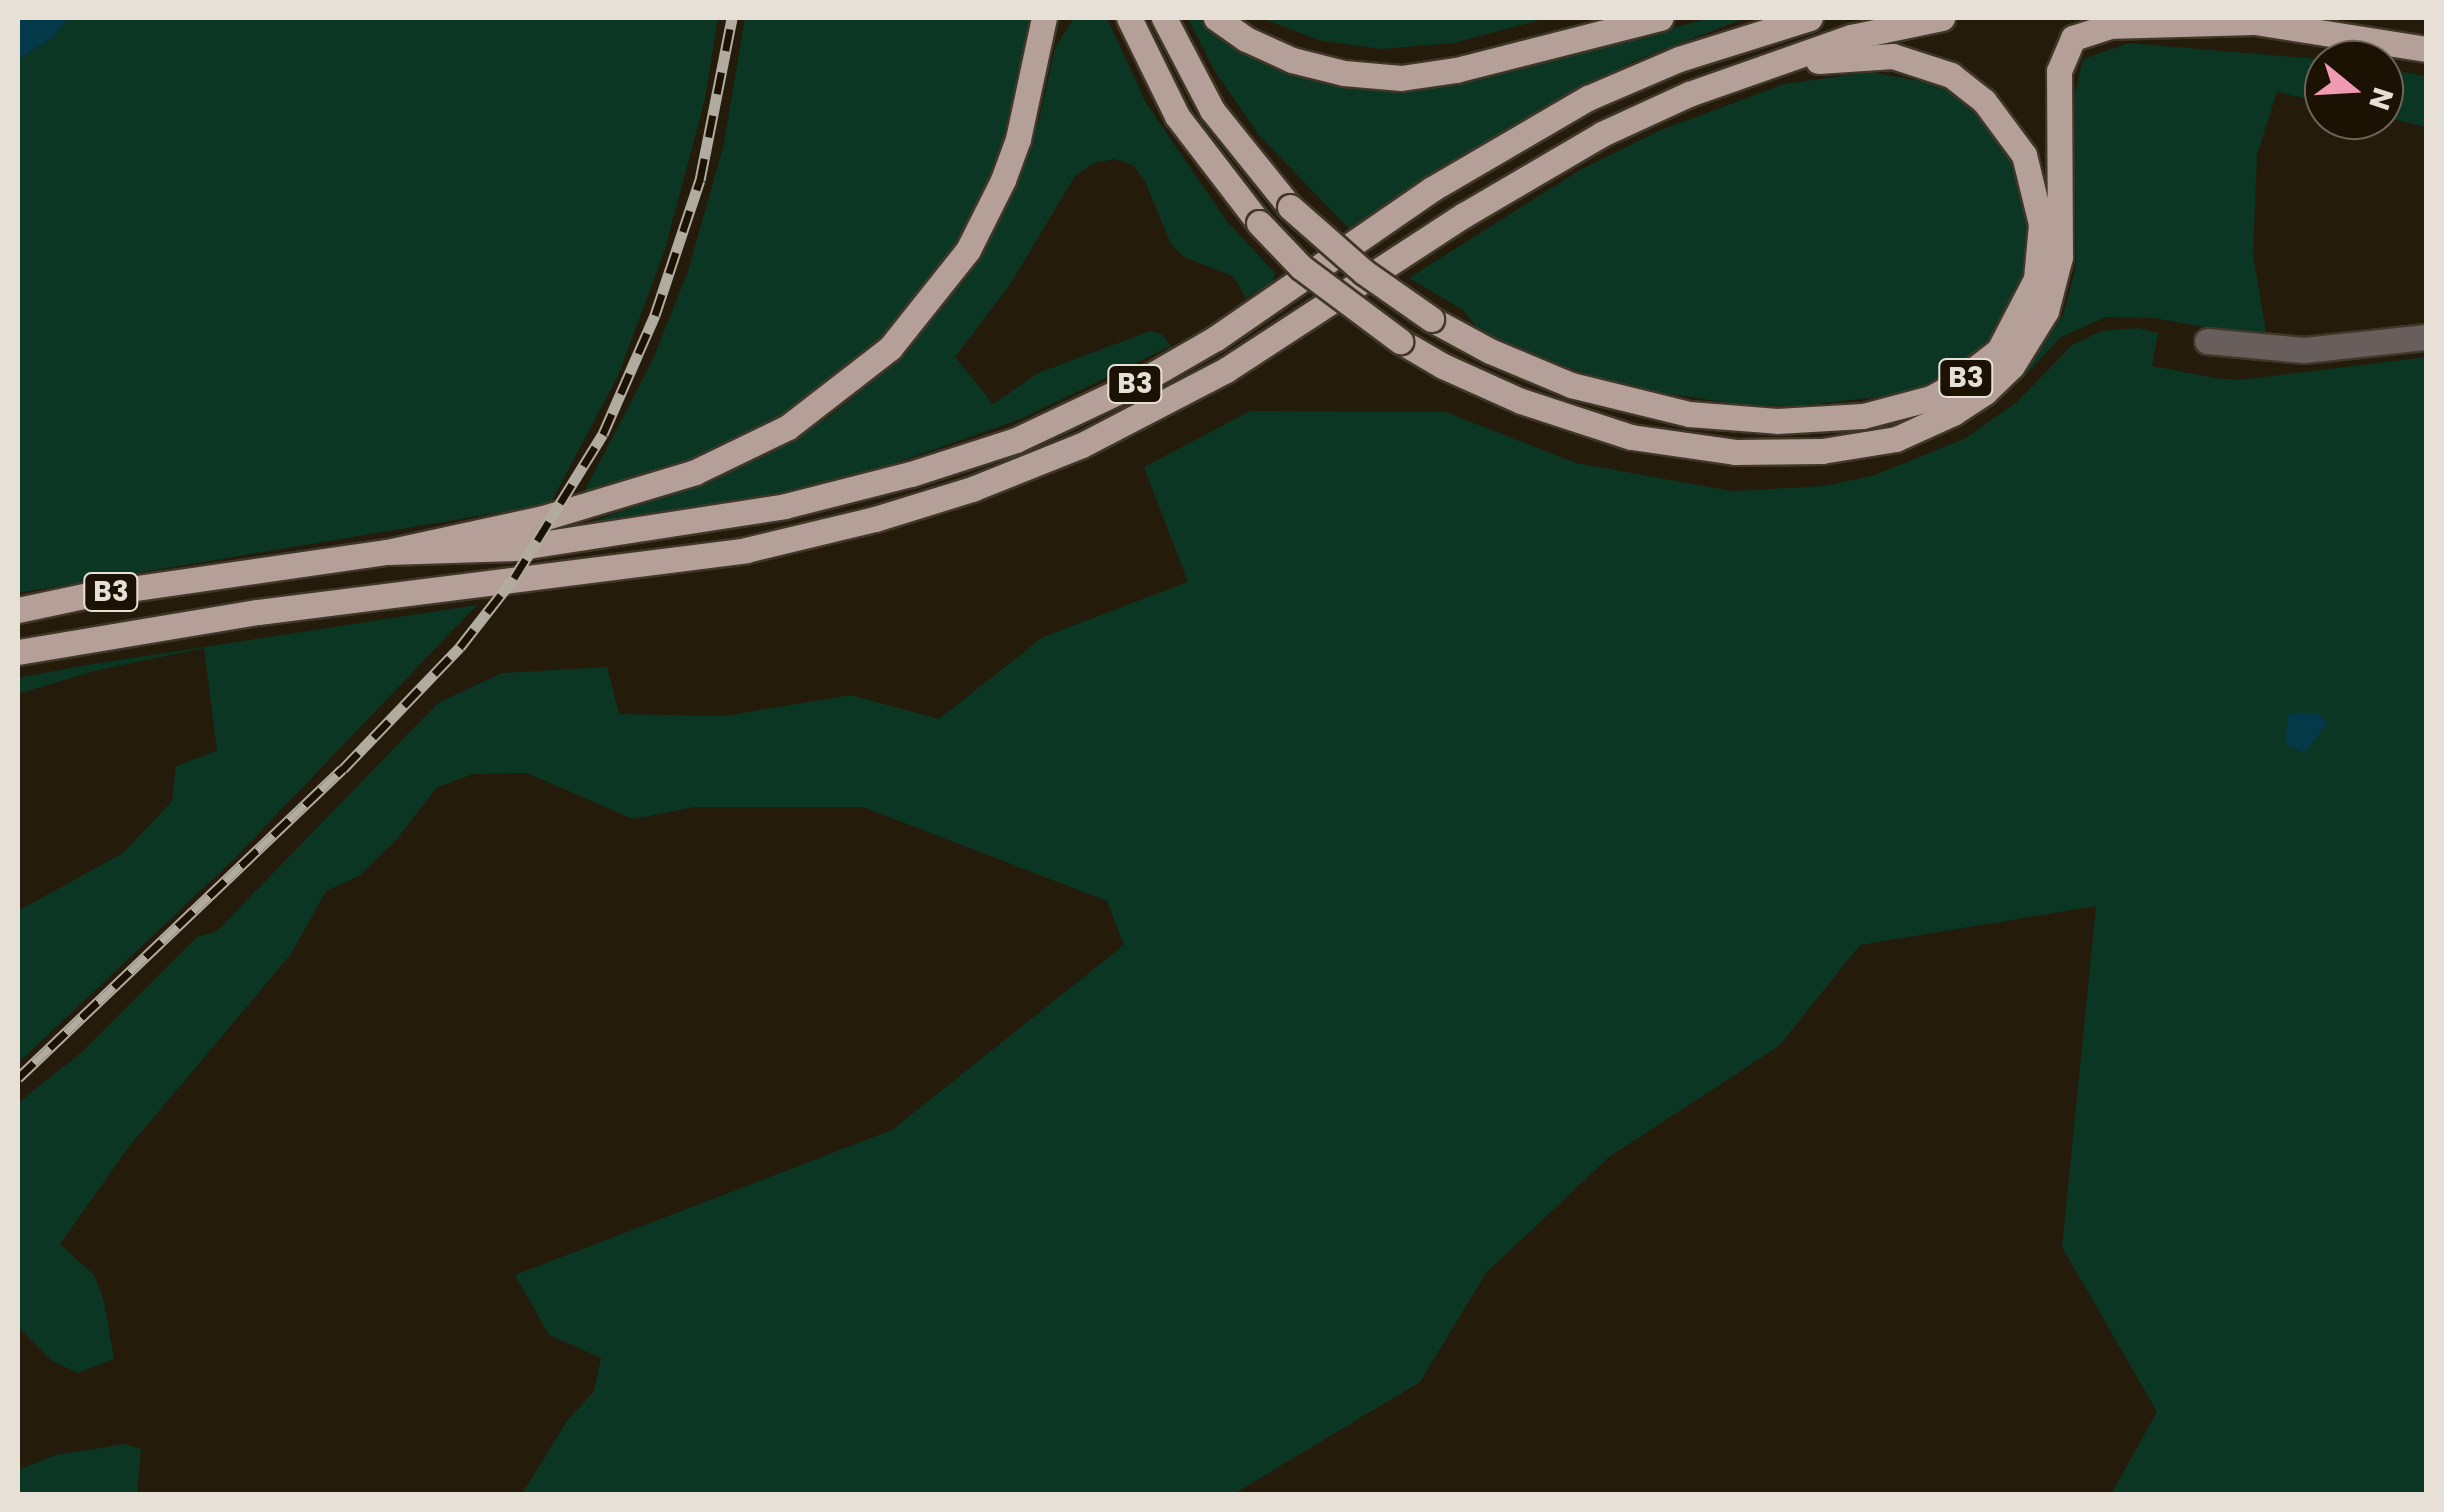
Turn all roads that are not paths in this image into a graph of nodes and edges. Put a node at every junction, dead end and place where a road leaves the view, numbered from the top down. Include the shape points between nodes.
1 (1044, 18) edge
2 (1129, 18) edge
3 (1164, 18) edge
4 (1216, 18) edge
5 (1660, 18) edge
6 (1810, 18) edge
7 (1942, 18) edge
8 (2239, 20) edge
9 (2426, 49) edge
10 (1754, 71) junction
11 (2426, 337) edge
12 (2207, 341) dead end
13 (388, 552) junction
14 (18, 610) edge
15 (18, 652) edge

1 - 13 main road, B3 via 1018,140 988,212 943,287 860,375 788,427 695,472 543,518
2 - 8 main road, B3, bridge via 1177,116 1259,224 1400,341 1521,401 1631,437 1735,452 1864,447 1896,439 1985,392 2012,366 2046,311 2060,257 2059,71 2073,38 2109,26
3 - 10 main road, B3, bridge via 1212,110 1290,207 1364,272 1490,351 1571,385 1729,418 1863,416 1932,398 1980,367 2014,328 2040,252 2032,174 2001,119 1951,76 1893,56 1844,56
4 - 5 main road via 1292,60 1344,74 1401,78 1475,66
6 - 13 main road, B3 via 1679,59 1588,98 1432,189 1216,338 1016,440 784,506 515,548
7 - 10 main road, B3 via 1851,36
8 - 9 main road, B3
10 - 15 main road, B3 via 1636,118 1530,174 1159,408 972,489 746,550 275,610
11 - 12 street via 2304,350
13 - 14 main road, B3

